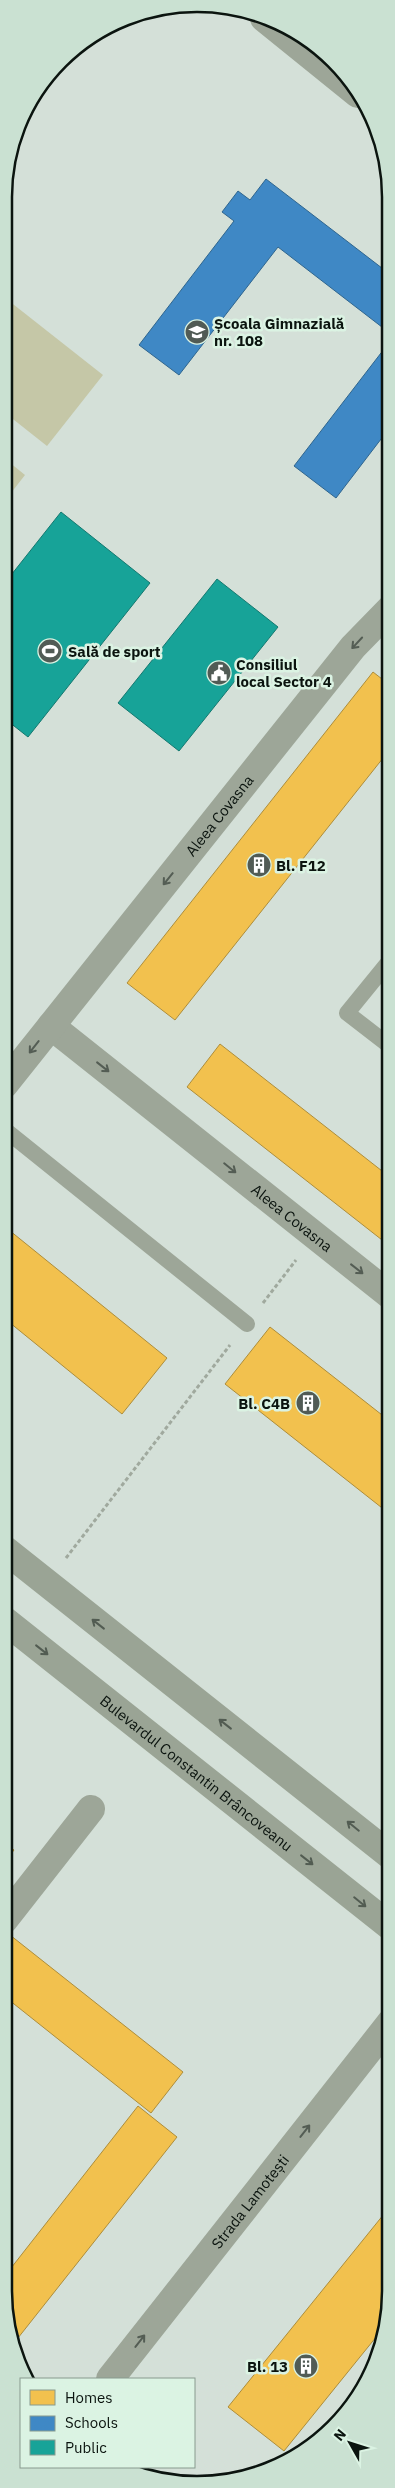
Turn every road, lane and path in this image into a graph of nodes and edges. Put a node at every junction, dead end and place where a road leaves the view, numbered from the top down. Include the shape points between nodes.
1 (284, 34) edge
2 (339, 79) edge
3 (382, 617) edge
4 (382, 970) edge
5 (51, 1026) junction
6 (382, 1040) edge
7 (12, 1075) edge
8 (12, 1135) edge
9 (314, 1236) junction
10 (382, 1289) edge
11 (247, 1324) junction
12 (12, 1555) edge
13 (47, 1583) junction
14 (12, 1626) edge
15 (91, 1809) dead end
16 (382, 1849) edge
17 (12, 1910) edge
18 (382, 1920) edge
19 (382, 2033) edge
20 (111, 2378) edge

1 - 2 street
3 -> 5 street, Aleea Covasna via 353,647
4 - 6 lane via 347,1013
5 -> 7 street, Aleea Covasna
5 -> 9 street, Aleea Covasna
8 - 11 lane
9 -> 10 street, Aleea Covasna
9 - 11 path
11 - 13 path
12 - 13 main road
16 -> 13 main road
14 -> 18 main road, Bulevardul Constantin Brâncoveanu
15 - 17 street
20 -> 19 street, Strada Lamotești

